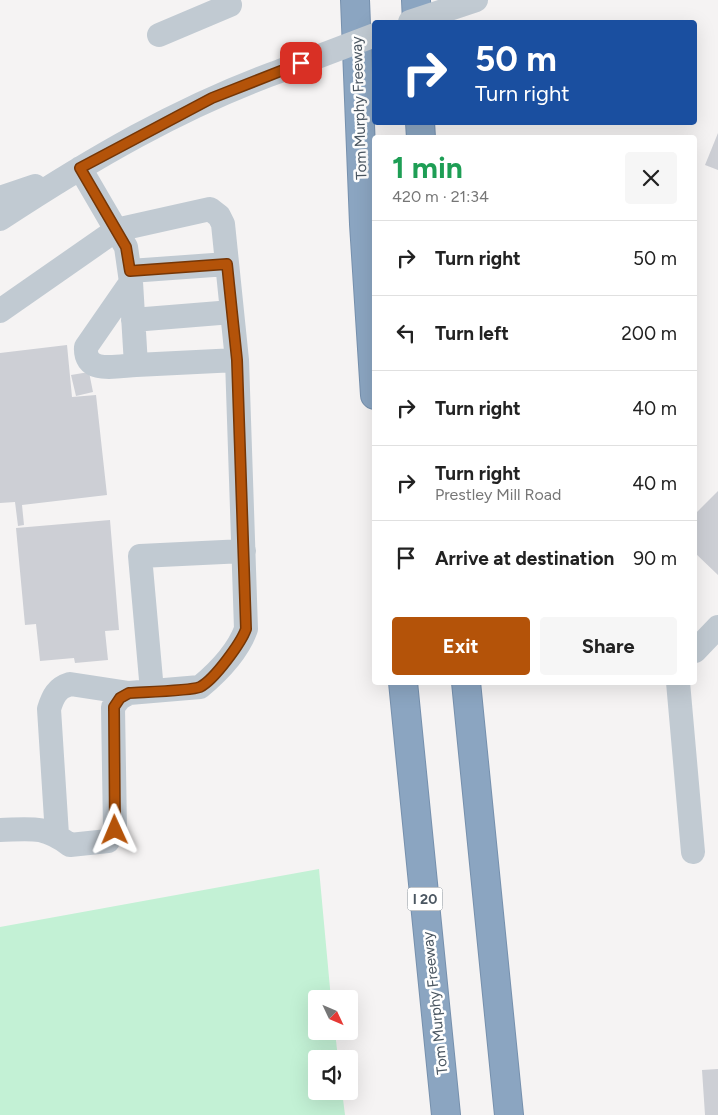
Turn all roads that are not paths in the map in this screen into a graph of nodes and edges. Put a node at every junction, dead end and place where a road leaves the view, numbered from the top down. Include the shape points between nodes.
1 (355, 0) edge
2 (416, 0) edge
3 (476, 0) edge
4 (230, 5) dead end
5 (195, 8) edge
6 (416, 20) edge
7 (417, 20) edge
8 (159, 35) dead end
9 (372, 36) edge
10 (74, 171) junction
11 (0, 198) edge
12 (0, 219) edge
13 (116, 230) junction
14 (227, 264) junction
15 (130, 276) junction
16 (0, 312) edge
17 (232, 312) junction
18 (134, 320) junction
19 (372, 348) edge
20 (237, 360) junction
21 (136, 365) junction
22 (244, 551) junction
23 (718, 627) edge
24 (697, 649) edge
25 (402, 685) edge
26 (466, 685) edge
27 (678, 685) edge
28 (140, 692) junction
29 (0, 830) edge
30 (56, 835) junction
31 (693, 852) dead end
32 (446, 1115) edge
33 (509, 1115) edge

1 - 19 highway, Tom Murphy Freeway
2 - 7 highway
3 - 6 street, bridge
4 - 5 street
5 - 8 street
9 - 10 street, bridge via 212,98
10 - 11 street
10 - 12 street
10 - 13 street
13 - 14 street via 210,209 223,224
13 - 15 street via 126,247
13 - 16 street
14 - 15 street
14 - 17 street
15 - 18 street
15 - 21 street via 86,347 85,357 98,368
17 - 18 street
17 - 20 street
18 - 21 street
20 - 21 street
20 - 22 street
22 - 28 street via 246,629 242,639 200,687
22 - 28 street via 140,556
23 - 24 street
25 - 32 highway, Tom Murphy Freeway / I 20
26 - 33 highway
27 - 31 street
28 - 30 street via 120,698 114,707 115,830 108,841 95,844 70,845
28 - 30 street via 70,684 62,686 53,696 49,709
29 - 30 street via 40,828

